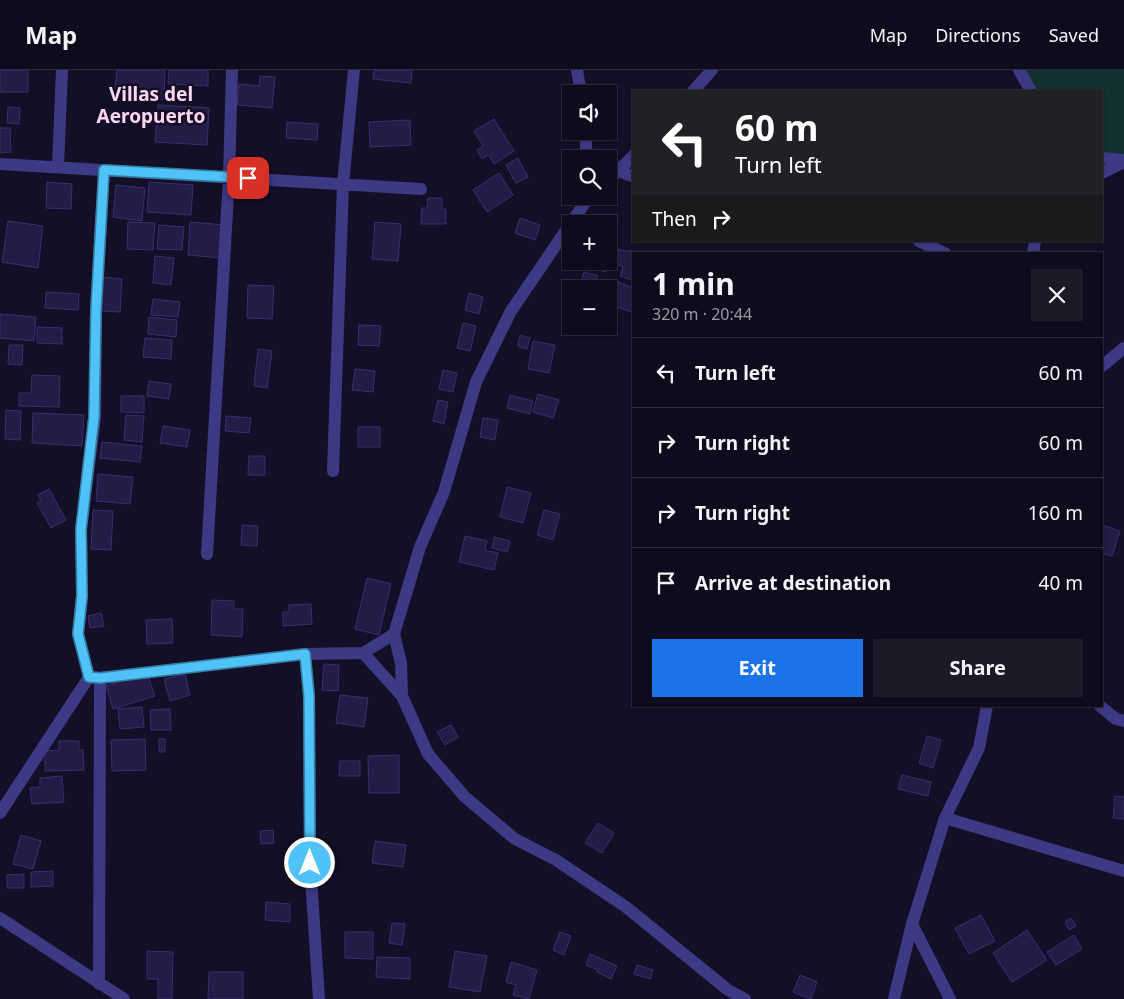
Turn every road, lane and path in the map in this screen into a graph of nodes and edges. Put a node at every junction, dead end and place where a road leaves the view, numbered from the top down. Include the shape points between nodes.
1 (62, 70) edge
2 (232, 70) edge
3 (354, 70) edge
4 (577, 70) edge
5 (712, 70) edge
6 (1019, 70) edge
7 (579, 85) edge
8 (694, 90) edge
9 (1030, 90) edge
10 (632, 157) edge
11 (1103, 158) edge
12 (1124, 161) edge
13 (0, 165) edge
14 (58, 166) junction
15 (104, 170) junction
16 (619, 171) joint
17 (1103, 172) edge
18 (632, 176) edge
19 (229, 178) junction
20 (343, 184) junction
21 (421, 189) dead end
22 (583, 205) edge
23 (921, 242) edge
24 (942, 252) edge
25 (1124, 348) edge
26 (1103, 365) edge
27 (333, 471) dead end
28 (208, 554) dead end
29 (394, 634) junction
30 (363, 653) junction
31 (305, 654) junction
32 (95, 678) junction
33 (402, 696) junction
34 (987, 707) edge
35 (1101, 707) edge
36 (1124, 721) edge
37 (0, 813) edge
38 (945, 818) junction
39 (1124, 871) edge
40 (0, 918) edge
41 (912, 924) junction
42 (100, 984) junction
43 (124, 999) edge
44 (319, 999) edge
45 (746, 999) edge
46 (894, 999) edge
47 (950, 999) edge

1 - 14 street
2 - 19 street
3 - 20 street
4 - 7 street
5 - 8 street
6 - 9 street
10 - 16 street
11 - 12 street
12 - 17 street
13 - 14 street
14 - 15 street
15 - 19 street
15 - 32 street via 94,417 81,529 82,596 78,634
16 - 18 street
19 - 20 street
19 - 28 street
20 - 21 street
20 - 27 street
22 - 29 street via 510,311 476,382 444,492 420,547
23 - 24 street
25 - 26 street
29 - 30 street
29 - 33 street via 401,663
30 - 31 street
30 - 33 street
31 - 32 street
31 - 44 street via 309,696 310,863
32 - 37 street
32 - 42 street
33 - 45 street via 428,754 465,797 515,838 556,860 626,907 728,990
34 - 38 street via 979,748
35 - 36 street
38 - 39 street
38 - 41 street
40 - 42 street
41 - 46 street
41 - 47 street
42 - 43 street

